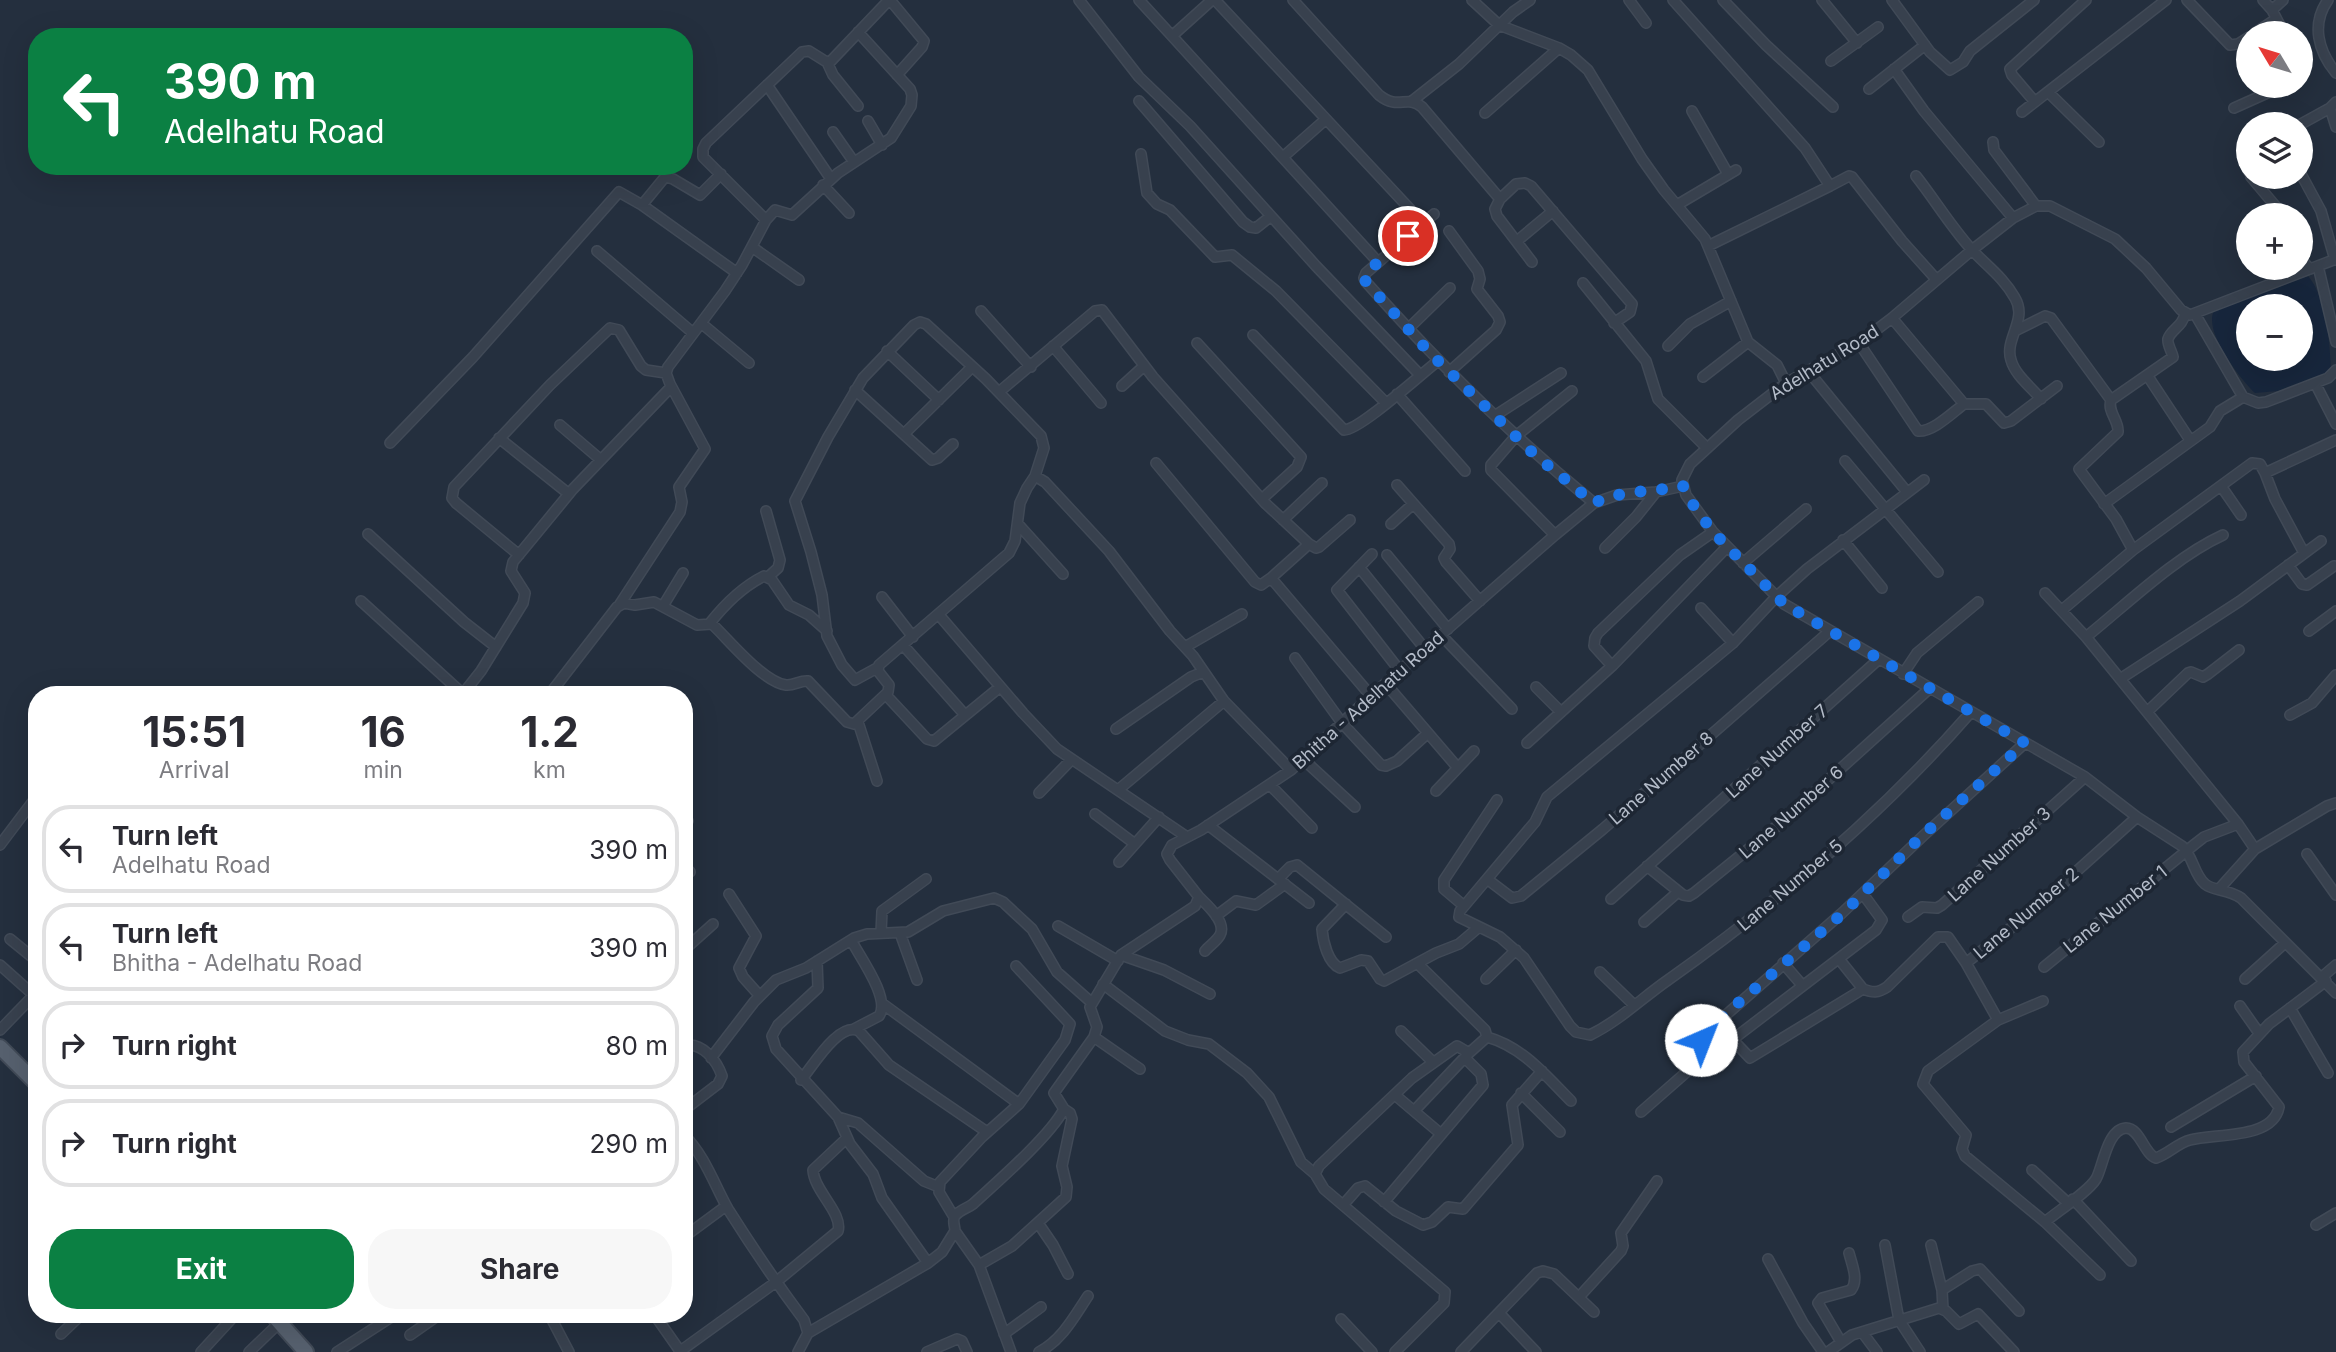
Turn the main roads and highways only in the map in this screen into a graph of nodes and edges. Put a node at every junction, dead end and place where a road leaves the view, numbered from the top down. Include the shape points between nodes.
1 (0, 1037) edge
2 (0, 1047) edge
3 (28, 1065) edge
4 (28, 1075) edge
5 (274, 1323) edge
6 (275, 1323) edge
7 (295, 1352) edge
8 (306, 1352) edge

1 - 3 main road
2 - 4 main road
5 - 7 main road
6 - 8 main road

